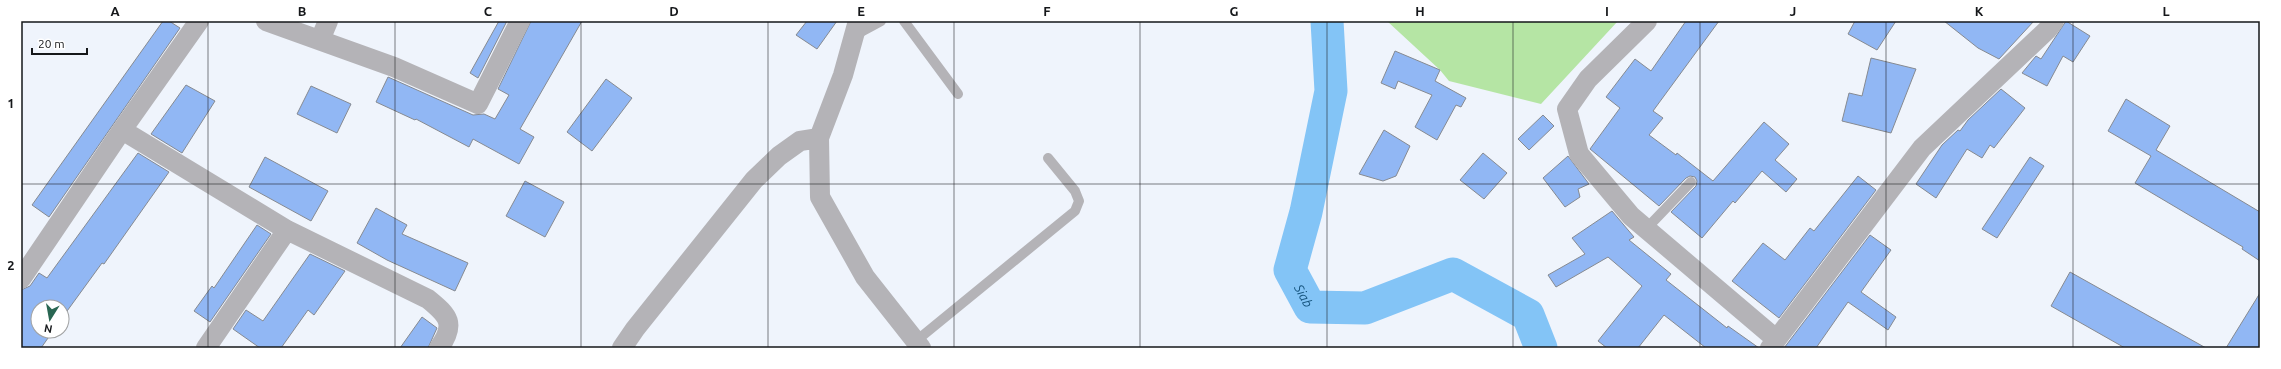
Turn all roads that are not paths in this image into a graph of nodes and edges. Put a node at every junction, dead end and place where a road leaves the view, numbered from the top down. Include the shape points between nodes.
1 (199, 21) edge
2 (266, 21) edge
3 (328, 21) edge
4 (520, 21) edge
5 (881, 21) edge
6 (904, 21) edge
7 (1647, 21) edge
8 (2054, 21) edge
9 (856, 29) edge
10 (320, 40) junction
11 (958, 94) dead end
12 (122, 130) junction
13 (819, 138) junction
14 (1048, 158) dead end
15 (1691, 182) dead end
16 (1646, 229) junction
17 (287, 230) junction
18 (21, 279) edge
19 (1773, 344) edge
20 (919, 345) edge
21 (206, 348) edge
22 (439, 348) edge
23 (622, 348) edge

1 - 12 street
2 - 10 street
3 - 10 street
4 - 10 street via 478,104 394,67
5 - 9 lane
6 - 11 lane
7 - 16 street via 1588,79 1567,109 1579,154 1631,216
8 - 19 street via 1922,148
9 - 13 street via 843,75
12 - 17 street
12 - 18 street
13 - 20 street via 820,197 865,277
13 - 23 street via 800,140 754,180
14 - 20 lane via 1075,192 1079,201 1075,211
15 - 16 lane
16 - 19 street
17 - 21 street
17 - 22 street via 428,299 445,312 450,326

